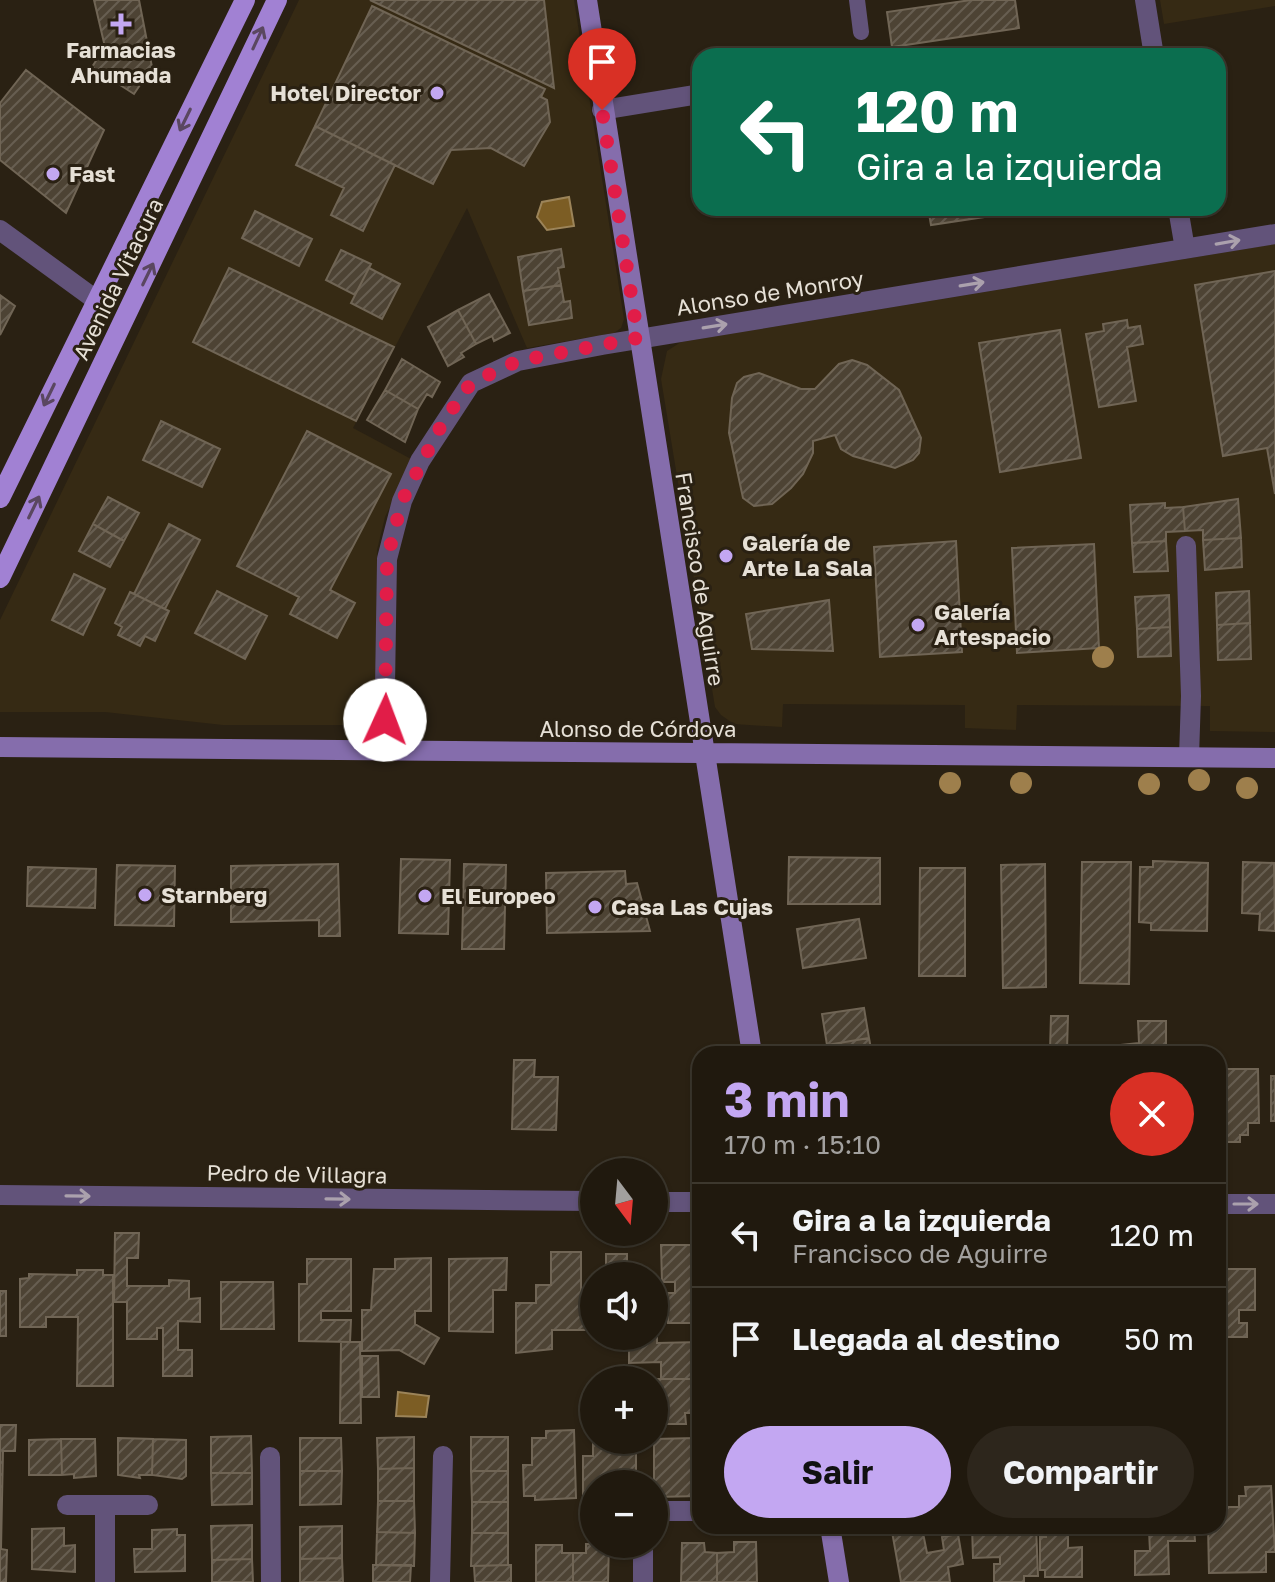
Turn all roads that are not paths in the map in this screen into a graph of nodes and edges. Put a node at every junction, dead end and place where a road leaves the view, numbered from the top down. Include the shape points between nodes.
1 (245, 0) edge
2 (277, 0) edge
3 (587, 0) edge
4 (857, 0) edge
5 (1145, 0) edge
6 (861, 32) dead end
7 (1153, 48) edge
8 (692, 95) edge
9 (602, 110) junction
10 (1179, 216) edge
11 (0, 230) edge
12 (1275, 234) edge
13 (1185, 249) junction
14 (96, 300) junction
15 (638, 338) junction
16 (0, 498) edge
17 (1186, 546) dead end
18 (0, 578) edge
19 (0, 747) edge
20 (384, 750) junction
21 (702, 753) junction
22 (1189, 757) junction
23 (1275, 758) edge
24 (751, 1046) edge
25 (0, 1195) edge
26 (580, 1201) edge
27 (668, 1202) edge
28 (692, 1202) edge
29 (1226, 1204) edge
30 (1275, 1204) edge
31 (443, 1456) dead end
32 (270, 1457) dead end
33 (67, 1505) dead end
34 (105, 1505) junction
35 (148, 1505) dead end
36 (668, 1511) edge
37 (692, 1511) edge
38 (831, 1534) edge
39 (643, 1558) edge
40 (105, 1582) edge
41 (271, 1582) edge
42 (440, 1582) edge
43 (643, 1582) edge
44 (839, 1582) edge

1 -> 14 main road, Avenida Vitacura
18 -> 2 main road, Avenida Vitacura
3 - 9 main road, Francisco de Aguirre
4 - 6 lane
5 - 7 street
8 - 9 street
9 - 15 main road, Francisco de Aguirre
10 - 13 street
11 - 14 street
13 -> 12 street, Alonso de Monroy
15 -> 13 street, Alonso de Monroy
14 -> 16 main road, Avenida Vitacura
15 - 20 street, Alonso de Monroy via 518,361 471,383 443,422 402,501 387,559
15 - 21 main road, Francisco de Aguirre
17 - 22 street
19 - 20 main road, Alonso de Córdova
20 - 21 main road, Alonso de Córdova
21 - 22 main road, Alonso de Córdova
21 - 24 main road, Francisco de Aguirre
22 - 23 main road, Alonso de Córdova
25 -> 26 street, Pedro de Villagra
27 - 28 street
29 -> 30 street
31 - 42 street
32 - 41 street
33 - 34 street
34 - 35 street
34 - 40 street
36 - 37 street
38 - 44 main road
39 - 43 street

